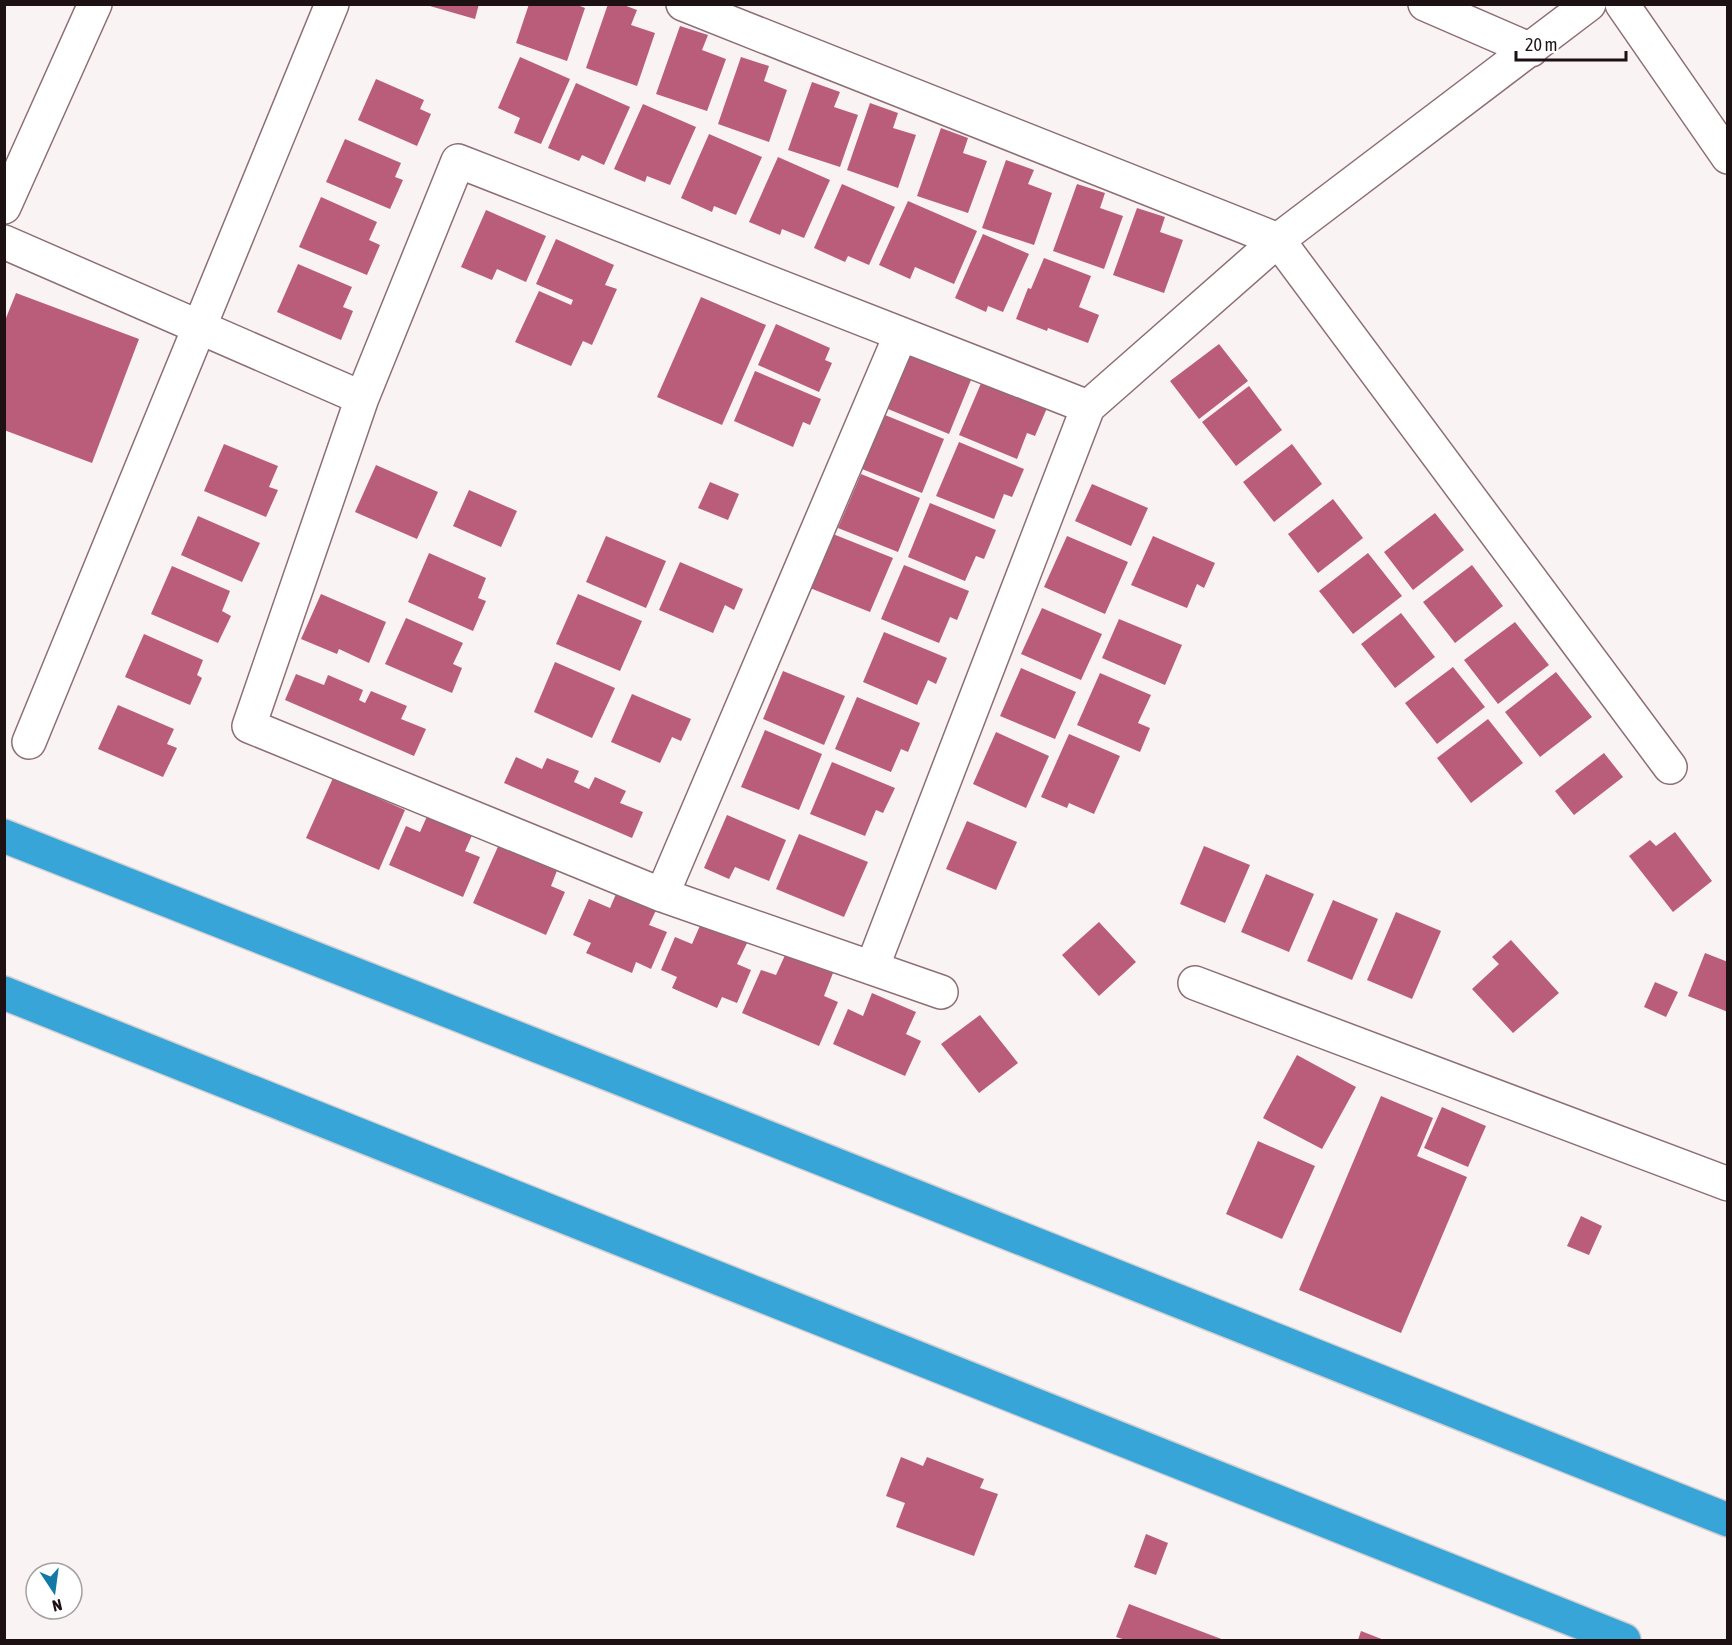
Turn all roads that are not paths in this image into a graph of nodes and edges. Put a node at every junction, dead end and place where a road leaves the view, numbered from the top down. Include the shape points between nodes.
1 (95, 4) edge
2 (332, 4) edge
3 (683, 4) edge
4 (1425, 4) edge
5 (1589, 4) edge
6 (1623, 4) edge
7 (718, 11) edge
8 (1531, 50) junction
9 (1728, 156) edge
10 (4, 207) edge
11 (1278, 240) junction
12 (4, 242) edge
13 (200, 326) junction
14 (901, 334) junction
15 (362, 398) junction
16 (1088, 407) junction
17 (29, 742) dead end
18 (1670, 767) dead end
19 (4, 836) edge
20 (662, 895) junction
21 (872, 968) junction
22 (1195, 983) dead end
23 (4, 993) edge
24 (940, 993) dead end
25 (1728, 1184) edge
26 (1728, 1520) edge
27 (1624, 1641) edge

1 - 10 street
2 - 13 street
3 - 7 street
4 - 8 street
5 - 8 street
6 - 9 street
7 - 11 street
8 - 11 street
11 - 16 street
11 - 18 street
12 - 13 street
13 - 15 street
13 - 17 street
14 - 15 street via 458,161
14 - 16 street
14 - 20 street
15 - 20 street via 249,726
16 - 21 street
19 - 26 highway
20 - 21 street
21 - 24 street
22 - 25 street
23 - 27 highway

